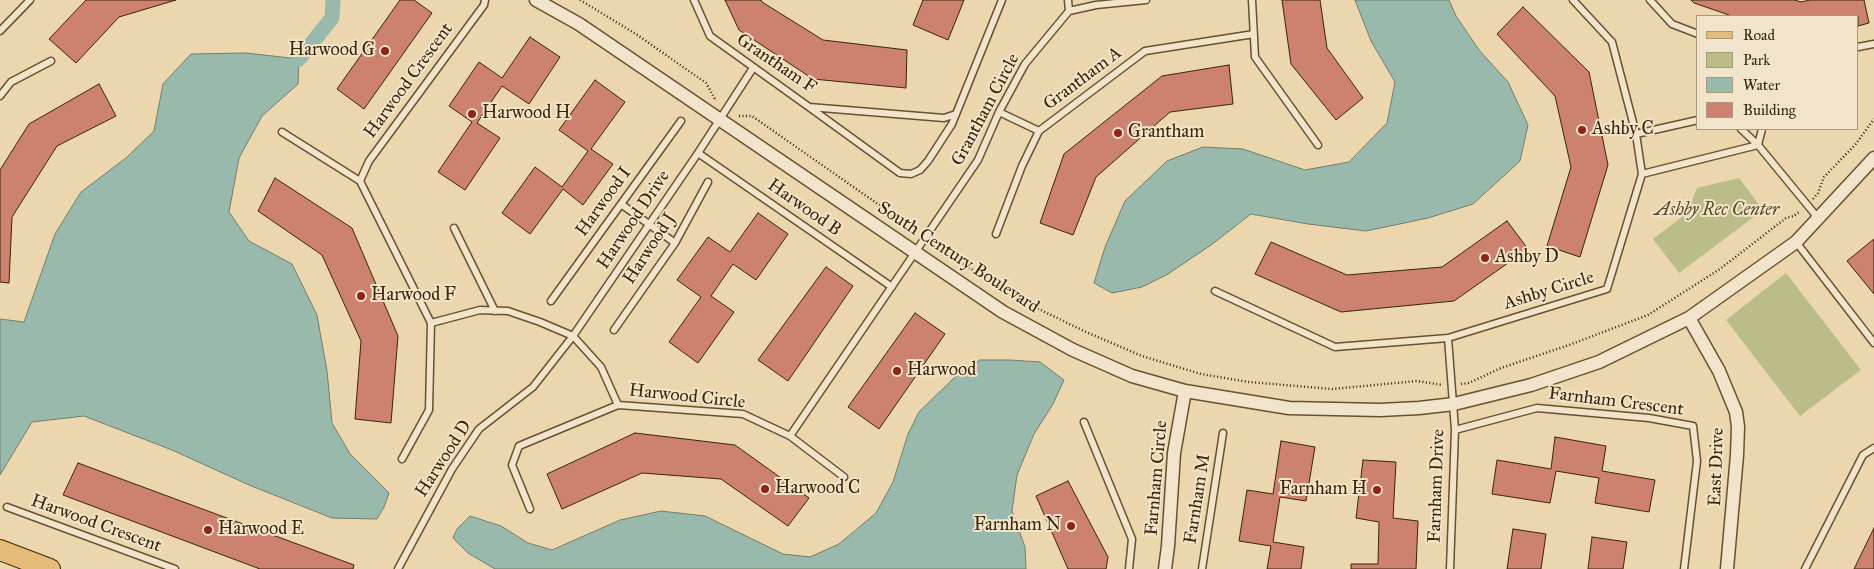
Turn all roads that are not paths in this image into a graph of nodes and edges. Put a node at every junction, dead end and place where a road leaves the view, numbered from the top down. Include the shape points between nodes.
1 (30, 0) edge
2 (485, 0) edge
3 (536, 0) edge
4 (694, 0) edge
5 (1002, 0) edge
6 (1068, 0) edge
7 (1146, 0) edge
8 (1252, 0) edge
9 (1573, 0) edge
10 (1650, 0) edge
11 (1069, 11) junction
12 (0, 31) edge
13 (1696, 33) edge
14 (1254, 34) junction
15 (1874, 44) edge
16 (1859, 47) edge
17 (51, 61) dead end
18 (753, 68) junction
19 (0, 96) edge
20 (809, 107) junction
21 (999, 112) junction
22 (956, 114) junction
23 (718, 120) junction
24 (1696, 120) edge
25 (680, 121) dead end
26 (1742, 130) edge
27 (1762, 130) edge
28 (1039, 131) junction
29 (282, 132) dead end
30 (1636, 134) junction
31 (1318, 145) dead end
32 (1758, 145) junction
33 (698, 153) junction
34 (1874, 158) edge
35 (1642, 174) junction
36 (360, 181) junction
37 (708, 182) dead end
38 (621, 204) junction
39 (1819, 219) junction
40 (649, 225) junction
41 (454, 228) dead end
42 (996, 234) dead end
43 (1796, 242) junction
44 (675, 243) junction
45 (916, 252) junction
46 (892, 287) junction
47 (1215, 291) dead end
48 (551, 301) dead end
49 (495, 311) junction
50 (1688, 318) junction
51 (431, 323) junction
52 (614, 330) dead end
53 (573, 336) junction
54 (1448, 338) junction
55 (1874, 343) edge
56 (1184, 391) junction
57 (1454, 404) junction
58 (618, 405) junction
59 (1084, 422) dead end
60 (1455, 430) junction
61 (1223, 433) dead end
62 (790, 436) junction
63 (1874, 448) edge
64 (402, 459) dead end
65 (844, 477) dead end
66 (7, 507) dead end
67 (530, 509) dead end
68 (0, 550) edge
69 (50, 569) edge
70 (175, 569) edge
71 (398, 569) edge
72 (1129, 569) edge
73 (1165, 569) edge
74 (1202, 569) edge
75 (1450, 569) edge
76 (1684, 569) edge
77 (1727, 569) edge
78 (1805, 569) edge

1 - 12 lane
2 - 36 lane, Harwood Crescent via 369,161
3 - 23 street, South Century Boulevard via 579,24
4 - 18 lane, Grantham F via 710,36
5 - 22 lane
6 - 11 lane
7 - 11 lane
8 - 14 lane
9 - 30 lane via 1612,42
10 - 13 lane via 1672,24
11 - 21 lane, Grantham Circle via 1025,64
14 - 28 lane, Grantham A via 1144,51
14 - 31 lane via 1256,58
15 - 16 lane
17 - 19 lane via 11,82
18 - 20 lane, Grantham F
18 - 23 lane, Harwood Drive
20 - 22 lane, Grantham F via 944,118
20 - 22 lane via 900,173 911,174 928,161
21 - 28 lane
21 - 45 lane, Grantham Circle via 978,160
23 - 33 lane, Harwood Drive
23 - 45 street, South Century Boulevard
24 - 30 lane
25 - 38 lane, Harwood I
26 - 32 lane
27 - 32 lane
28 - 42 lane, Grantham A
29 - 36 lane
30 - 35 lane, Ashby Circle
32 - 35 lane
32 - 39 lane
33 - 40 lane, Harwood Drive
33 - 46 lane, Harwood B
34 - 39 street, South Century Boulevard
35 - 54 lane, Ashby Circle via 1607,289
36 - 51 lane
37 - 44 lane, Harwood J
38 - 40 lane
38 - 48 lane, Harwood I
39 - 43 street, South Century Boulevard
40 - 44 lane
40 - 53 lane, Harwood Drive
41 - 49 lane
43 - 50 street, South Century Boulevard
43 - 55 lane
44 - 52 lane, Harwood J
45 - 46 lane
45 - 56 street, South Century Boulevard via 1003,312 1073,350 1132,376
46 - 62 lane
47 - 54 lane via 1335,347
49 - 51 lane via 480,310
49 - 53 lane via 508,311
50 - 57 street, South Century Boulevard via 1599,362 1531,385
50 - 77 street, East Drive via 1719,371 1736,412 1737,455
51 - 64 lane via 429,410
53 - 58 lane, Harwood Circle via 601,366
53 - 71 lane, Harwood D via 534,387 479,429 452,469
54 - 57 lane
56 - 57 street, South Century Boulevard via 1289,408 1380,410
56 - 73 street, Farnham Circle via 1174,453
57 - 60 lane, Farnham Drive
58 - 62 lane, Harwood Circle via 743,414
58 - 67 lane via 519,446 512,465
59 - 72 lane via 1132,539
60 - 75 lane, Farnham Drive
60 - 76 lane, Farnham Crescent via 1537,408 1649,418 1693,426 1697,461
61 - 74 lane, Farnham M
62 - 65 lane, Harwood Circle
63 - 78 lane via 1863,455
66 - 70 lane, Harwood Crescent
68 - 69 main road

